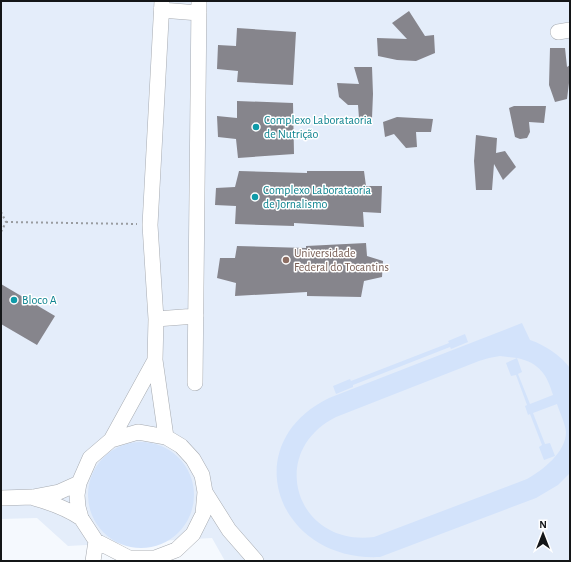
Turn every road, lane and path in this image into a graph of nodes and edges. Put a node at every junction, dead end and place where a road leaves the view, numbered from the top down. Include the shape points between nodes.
1 (162, 5) edge
2 (199, 7) edge
3 (1, 212) edge
4 (6, 222) junction
5 (150, 225) junction
6 (1, 232) edge
7 (196, 316) junction
8 (156, 319) junction
9 (155, 360) junction
10 (195, 383) dead end
11 (166, 437) junction
12 (111, 440) junction
13 (79, 483) junction
14 (205, 492) junction
15 (33, 497) junction
16 (1, 498) edge
17 (81, 518) junction
18 (96, 541) junction
19 (129, 560) edge
20 (159, 560) edge
21 (93, 561) edge
22 (256, 561) edge

1 - 2 street
1 - 5 street
2 - 7 street
3 - 4 path
4 - 5 path
4 - 6 path
5 - 8 street
7 - 8 street
7 - 10 street
8 - 9 street
9 - 11 street
9 - 12 street
11 - 12 street via 138,432
11 - 14 street via 181,446 193,459 202,475
12 - 13 street via 90,458
13 - 15 street via 59,492
13 - 17 street via 77,495
14 - 20 street via 203,514 193,534 176,550
14 - 22 street via 229,530
15 - 16 street
15 - 17 street via 56,504
17 - 18 street
18 - 19 street
18 - 21 street
19 - 20 street

